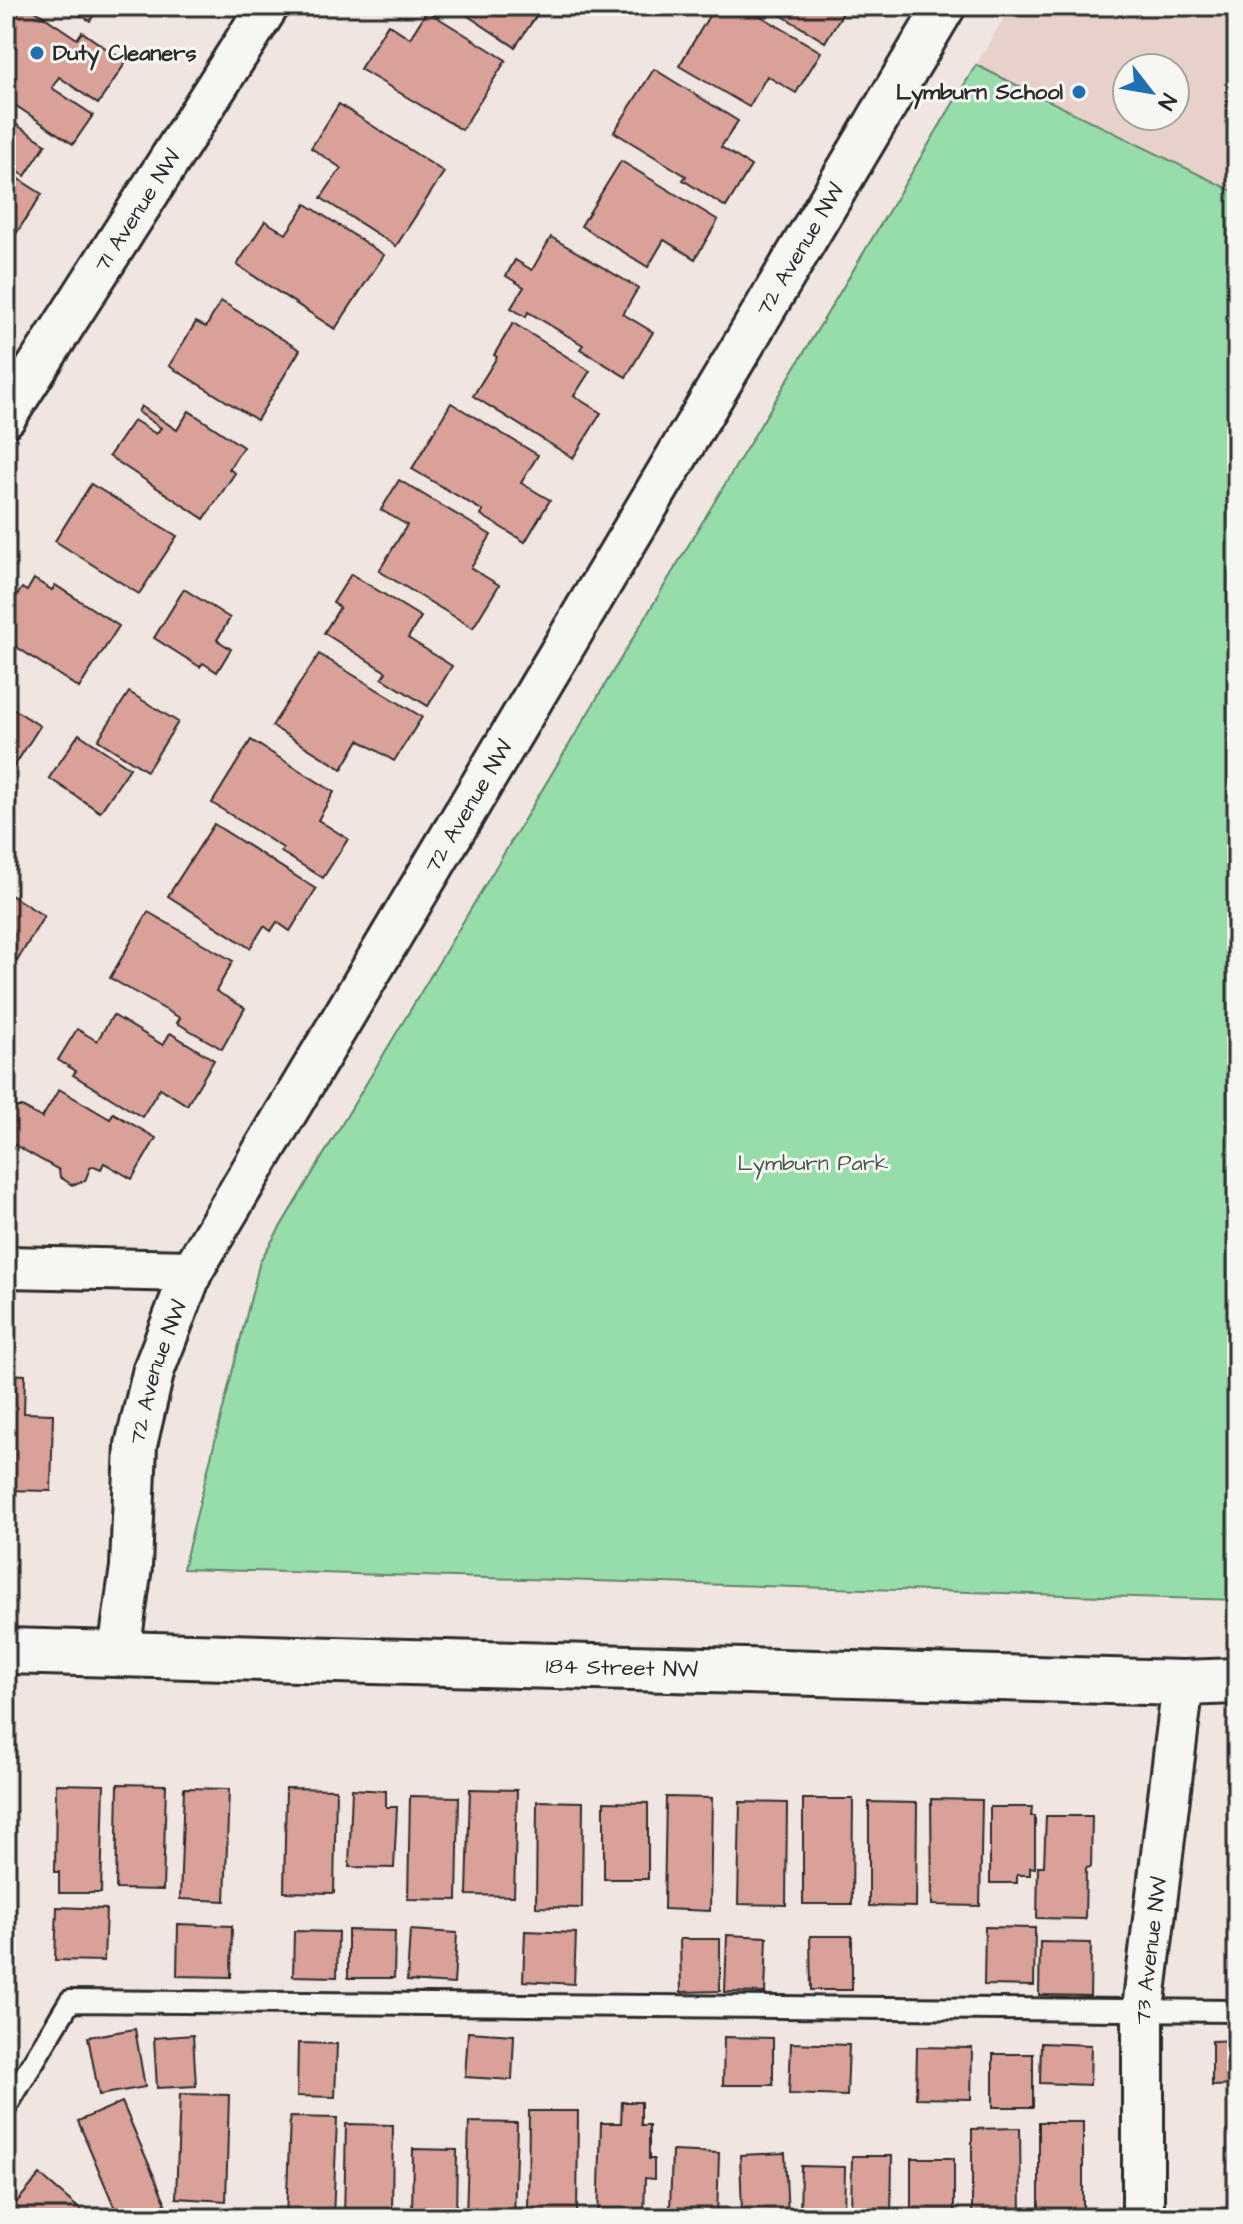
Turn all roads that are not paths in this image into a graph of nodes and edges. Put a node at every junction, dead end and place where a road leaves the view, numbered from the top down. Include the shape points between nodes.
1 (268, 6) edge
2 (945, 6) edge
3 (6, 416) edge
4 (6, 1267) edge
5 (192, 1271) junction
6 (6, 1651) edge
7 (119, 1652) junction
8 (1237, 1681) edge
9 (1183, 1683) junction
10 (1143, 2009) junction
11 (1237, 2011) edge
12 (6, 2107) edge
13 (1143, 2218) edge

1 - 3 street, 71 Avenue NW
2 - 5 street, 72 Avenue NW
4 - 5 street
5 - 7 street, 72 Avenue NW via 154,1369 136,1445 131,1567
6 - 7 street, 184 Street NW
7 - 9 street, 184 Street NW
8 - 9 street, 184 Street NW
9 - 10 street, 73 Avenue NW
10 - 11 lane
10 - 12 lane via 70,2001
10 - 13 street, 73 Avenue NW

